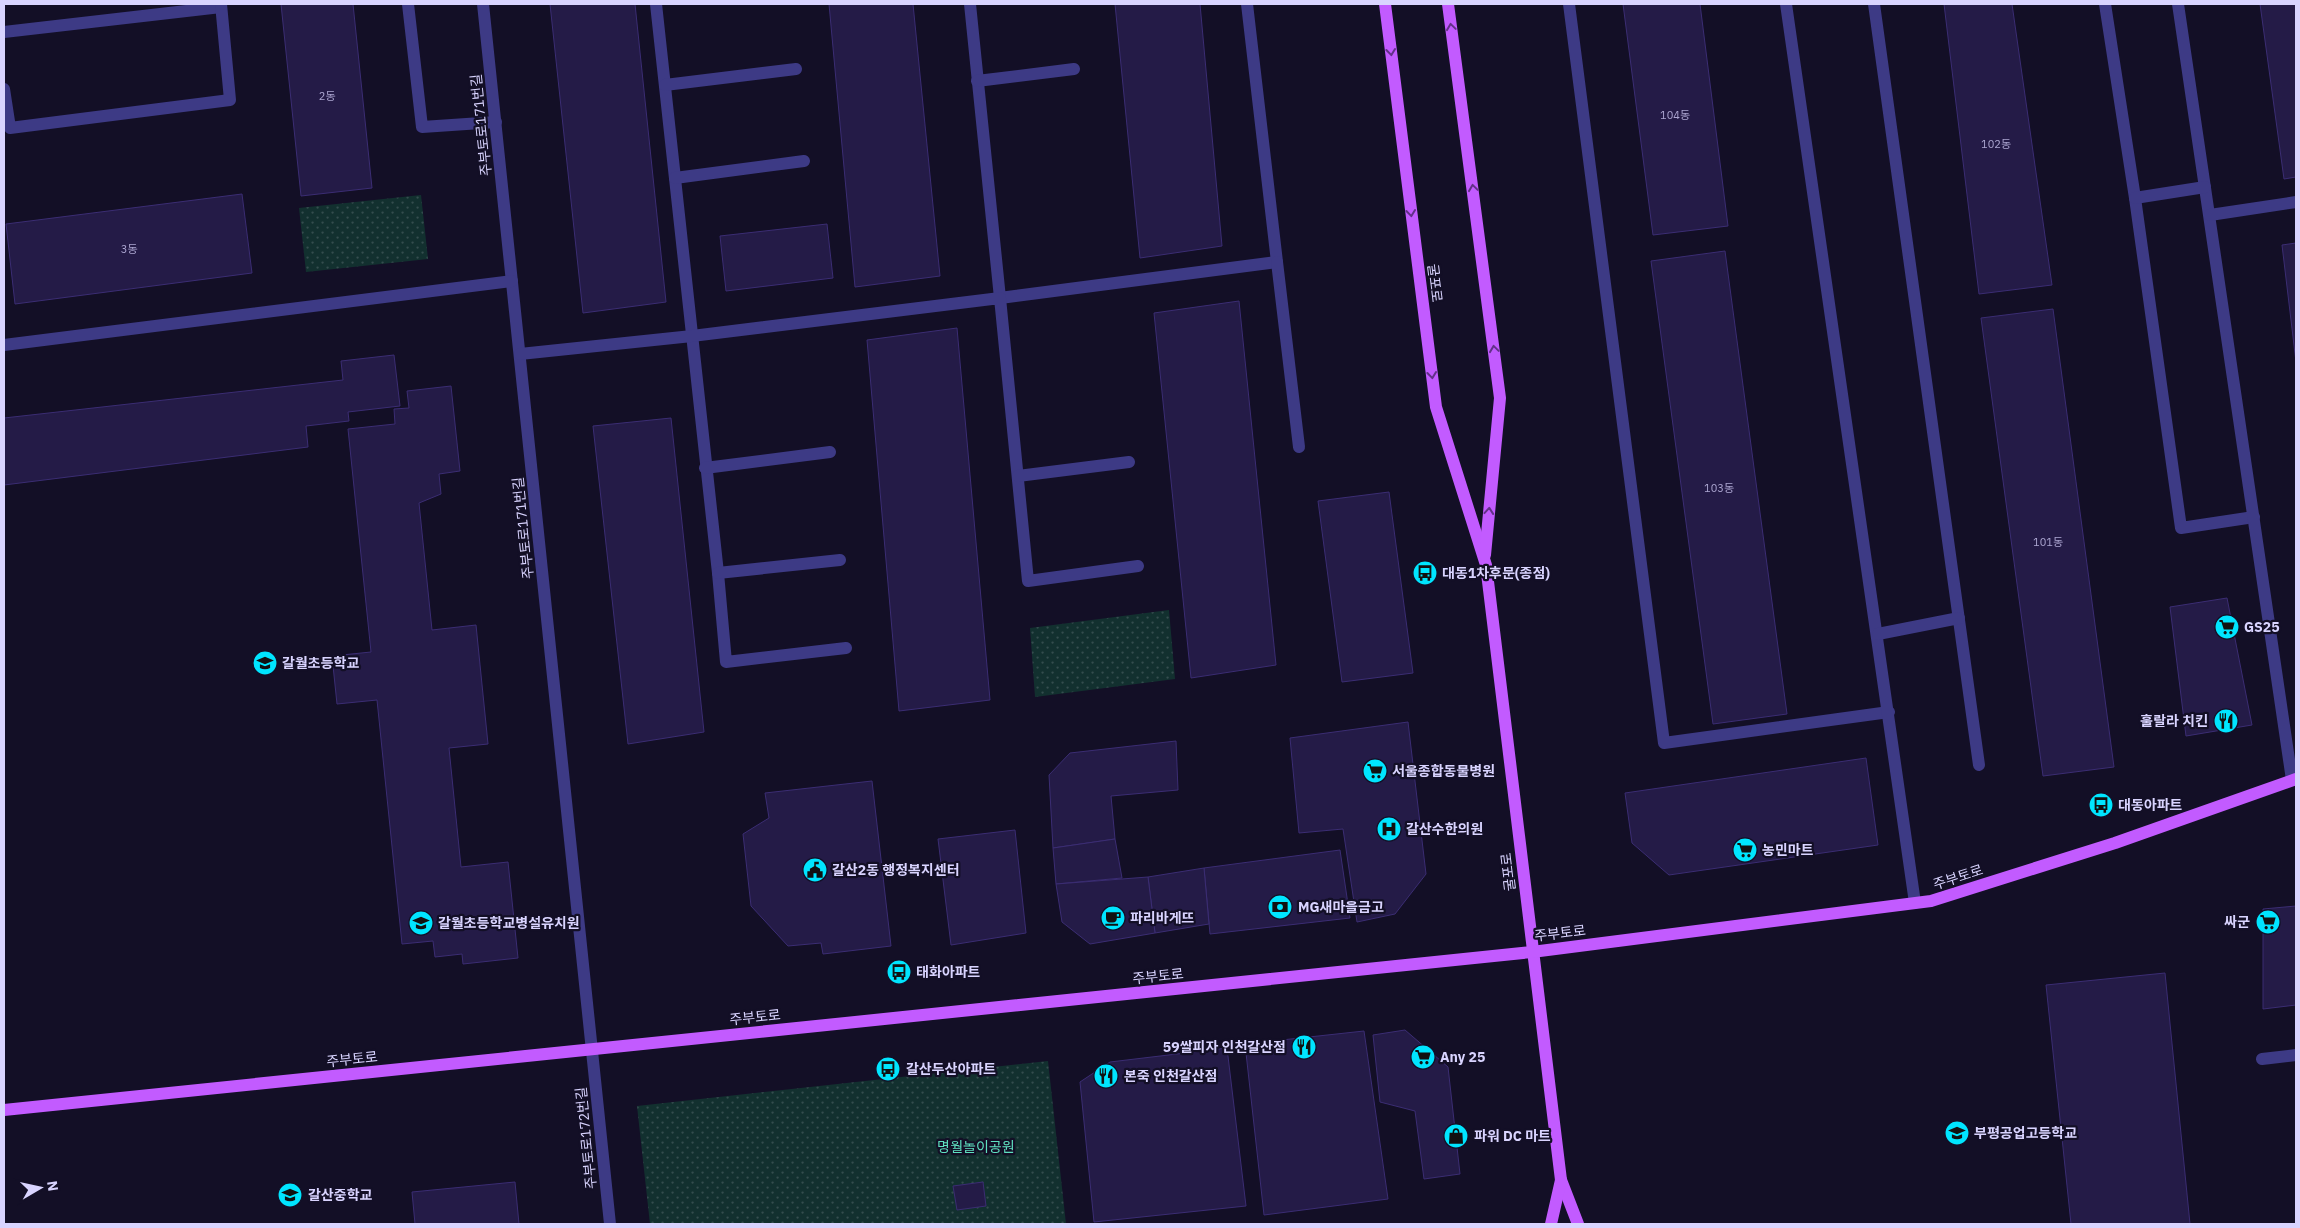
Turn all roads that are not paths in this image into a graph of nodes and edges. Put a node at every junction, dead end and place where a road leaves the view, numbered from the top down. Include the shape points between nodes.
1 (408, 4) edge
2 (483, 4) edge
3 (656, 4) edge
4 (970, 4) edge
5 (1247, 4) edge
6 (1385, 4) edge
7 (1448, 4) edge
8 (1569, 4) edge
9 (1786, 4) edge
10 (1874, 4) edge
11 (2105, 4) edge
12 (2178, 4) edge
13 (221, 6) edge
14 (4, 32) edge
15 (796, 69) dead end
16 (1074, 69) dead end
17 (978, 81) junction
18 (665, 85) junction
19 (4, 89) edge
20 (496, 122) junction
21 (7, 134) edge
22 (804, 161) dead end
23 (675, 178) junction
24 (2206, 187) junction
25 (2135, 198) junction
26 (2296, 202) edge
27 (2210, 215) junction
28 (1277, 262) junction
29 (512, 281) junction
30 (1000, 298) junction
31 (692, 336) junction
32 (4, 345) edge
33 (520, 354) junction
34 (1299, 447) dead end
35 (830, 452) dead end
36 (1129, 462) dead end
37 (705, 468) junction
38 (1018, 476) junction
39 (2254, 517) junction
40 (840, 560) dead end
41 (1485, 560) junction
42 (1138, 566) dead end
43 (718, 574) junction
44 (1959, 618) junction
45 (1878, 634) junction
46 (846, 648) dead end
47 (1889, 712) junction
48 (1979, 765) dead end
49 (2294, 779) edge
50 (1915, 903) junction
51 (1532, 952) junction
52 (592, 1049) junction
53 (2296, 1055) edge
54 (2262, 1059) dead end
55 (4, 1110) edge
56 (1561, 1180) junction
57 (610, 1224) edge
58 (1551, 1224) edge
59 (1578, 1224) edge

1 - 20 street via 422,127
2 - 20 street, 주부토로171번길
3 - 18 street
4 - 17 street
5 - 28 street
6 -> 41 main road, 굴포로 via 1436,407
41 -> 7 main road, 굴포로 via 1500,398
8 - 47 street via 1664,743
9 - 45 street
10 - 44 street
11 - 25 street
12 - 24 street
13 - 14 street
13 - 21 street via 230,100
15 - 18 street
16 - 17 street
17 - 30 street
18 - 23 street
19 - 21 street
20 - 29 street, 주부토로171번길
22 - 23 street
23 - 31 street
24 - 25 street
24 - 27 street
25 - 39 street via 2181,528
26 - 27 street
27 - 39 street
28 - 30 street
28 - 34 street
29 - 32 street
29 - 33 street, 주부토로171번길
30 - 31 street
30 - 38 street
31 - 33 street
31 - 37 street
33 - 52 street, 주부토로171번길
35 - 37 street
36 - 38 street
37 - 43 street
38 - 42 street via 1028,581
39 - 49 street
40 - 43 street
41 - 51 main road, 굴포로
43 - 46 street via 726,662
44 - 45 street
44 - 48 street
45 - 47 street
47 - 50 street
49 - 50 main road, 주부토로 via 2115,843 1931,901
50 - 51 main road, 주부토로
51 - 52 main road, 주부토로
51 - 56 main road, 굴포로
52 - 55 main road, 주부토로
52 - 57 street, 주부토로172번길
53 - 54 street
56 - 58 main road, 굴포로
56 - 59 main road, 굴포로

